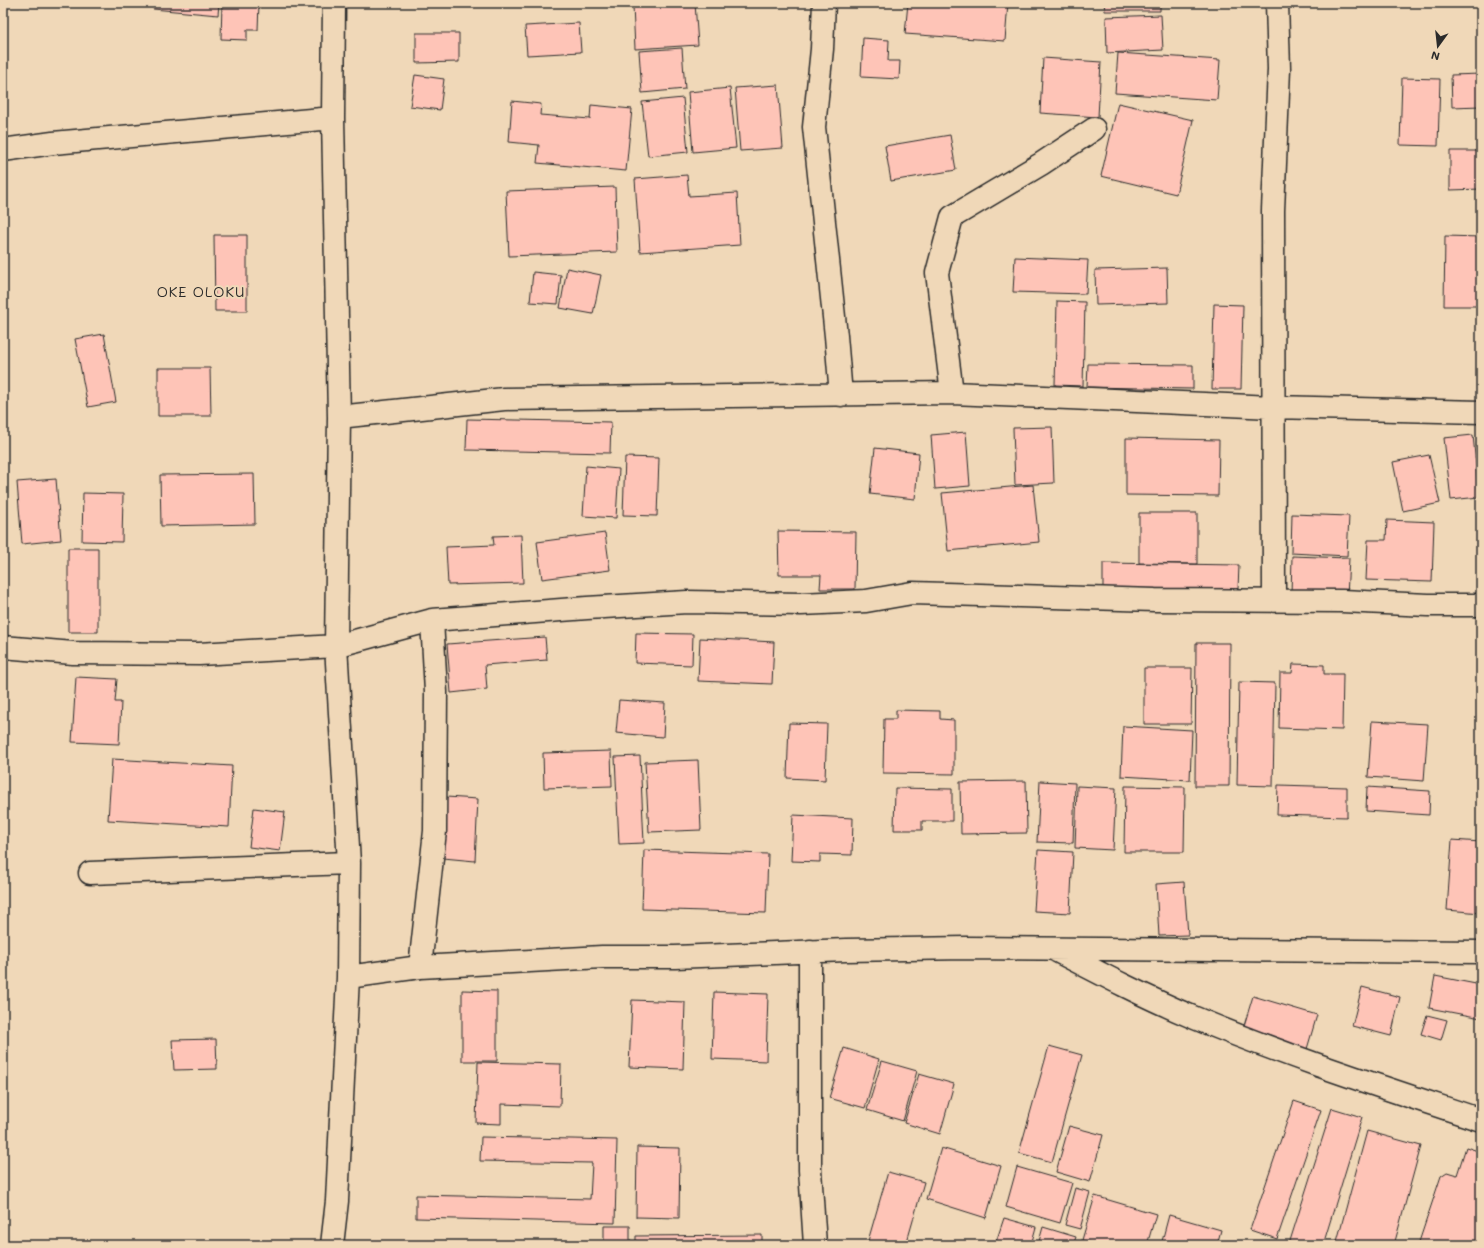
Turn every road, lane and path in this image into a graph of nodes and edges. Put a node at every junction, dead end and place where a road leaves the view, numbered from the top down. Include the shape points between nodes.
1 (334, 3) edge
2 (824, 3) edge
3 (1277, 3) edge
4 (333, 118) junction
5 (1094, 129) dead end
6 (3, 150) edge
7 (952, 393) junction
8 (841, 395) junction
9 (1273, 407) junction
10 (1481, 412) edge
11 (339, 416) junction
12 (1274, 601) junction
13 (1481, 605) edge
14 (432, 620) junction
15 (336, 646) junction
16 (3, 647) edge
17 (349, 863) junction
18 (90, 872) dead end
19 (1051, 948) junction
20 (810, 951) junction
21 (1481, 952) edge
22 (420, 966) junction
23 (348, 977) junction
24 (1481, 1120) edge
25 (332, 1245) edge
26 (815, 1245) edge

1 - 4 street
2 - 8 street via 814,127
3 - 9 street via 1279,69 1273,210
4 - 6 street
4 - 11 street
5 - 7 street via 952,217 937,273
7 - 8 street
7 - 9 street
8 - 11 street via 504,399
9 - 10 street
9 - 12 street
11 - 15 street
12 - 13 street
12 - 14 street via 912,593 816,604 687,602
14 - 15 street
14 - 22 street via 436,692 434,831
15 - 16 street via 199,654 73,653
15 - 17 street
17 - 18 street
17 - 23 street
19 - 20 street
19 - 21 street
19 - 24 street via 1195,1018 1286,1053
20 - 22 street
20 - 26 street via 810,1170
22 - 23 street
23 - 25 street via 337,1201

